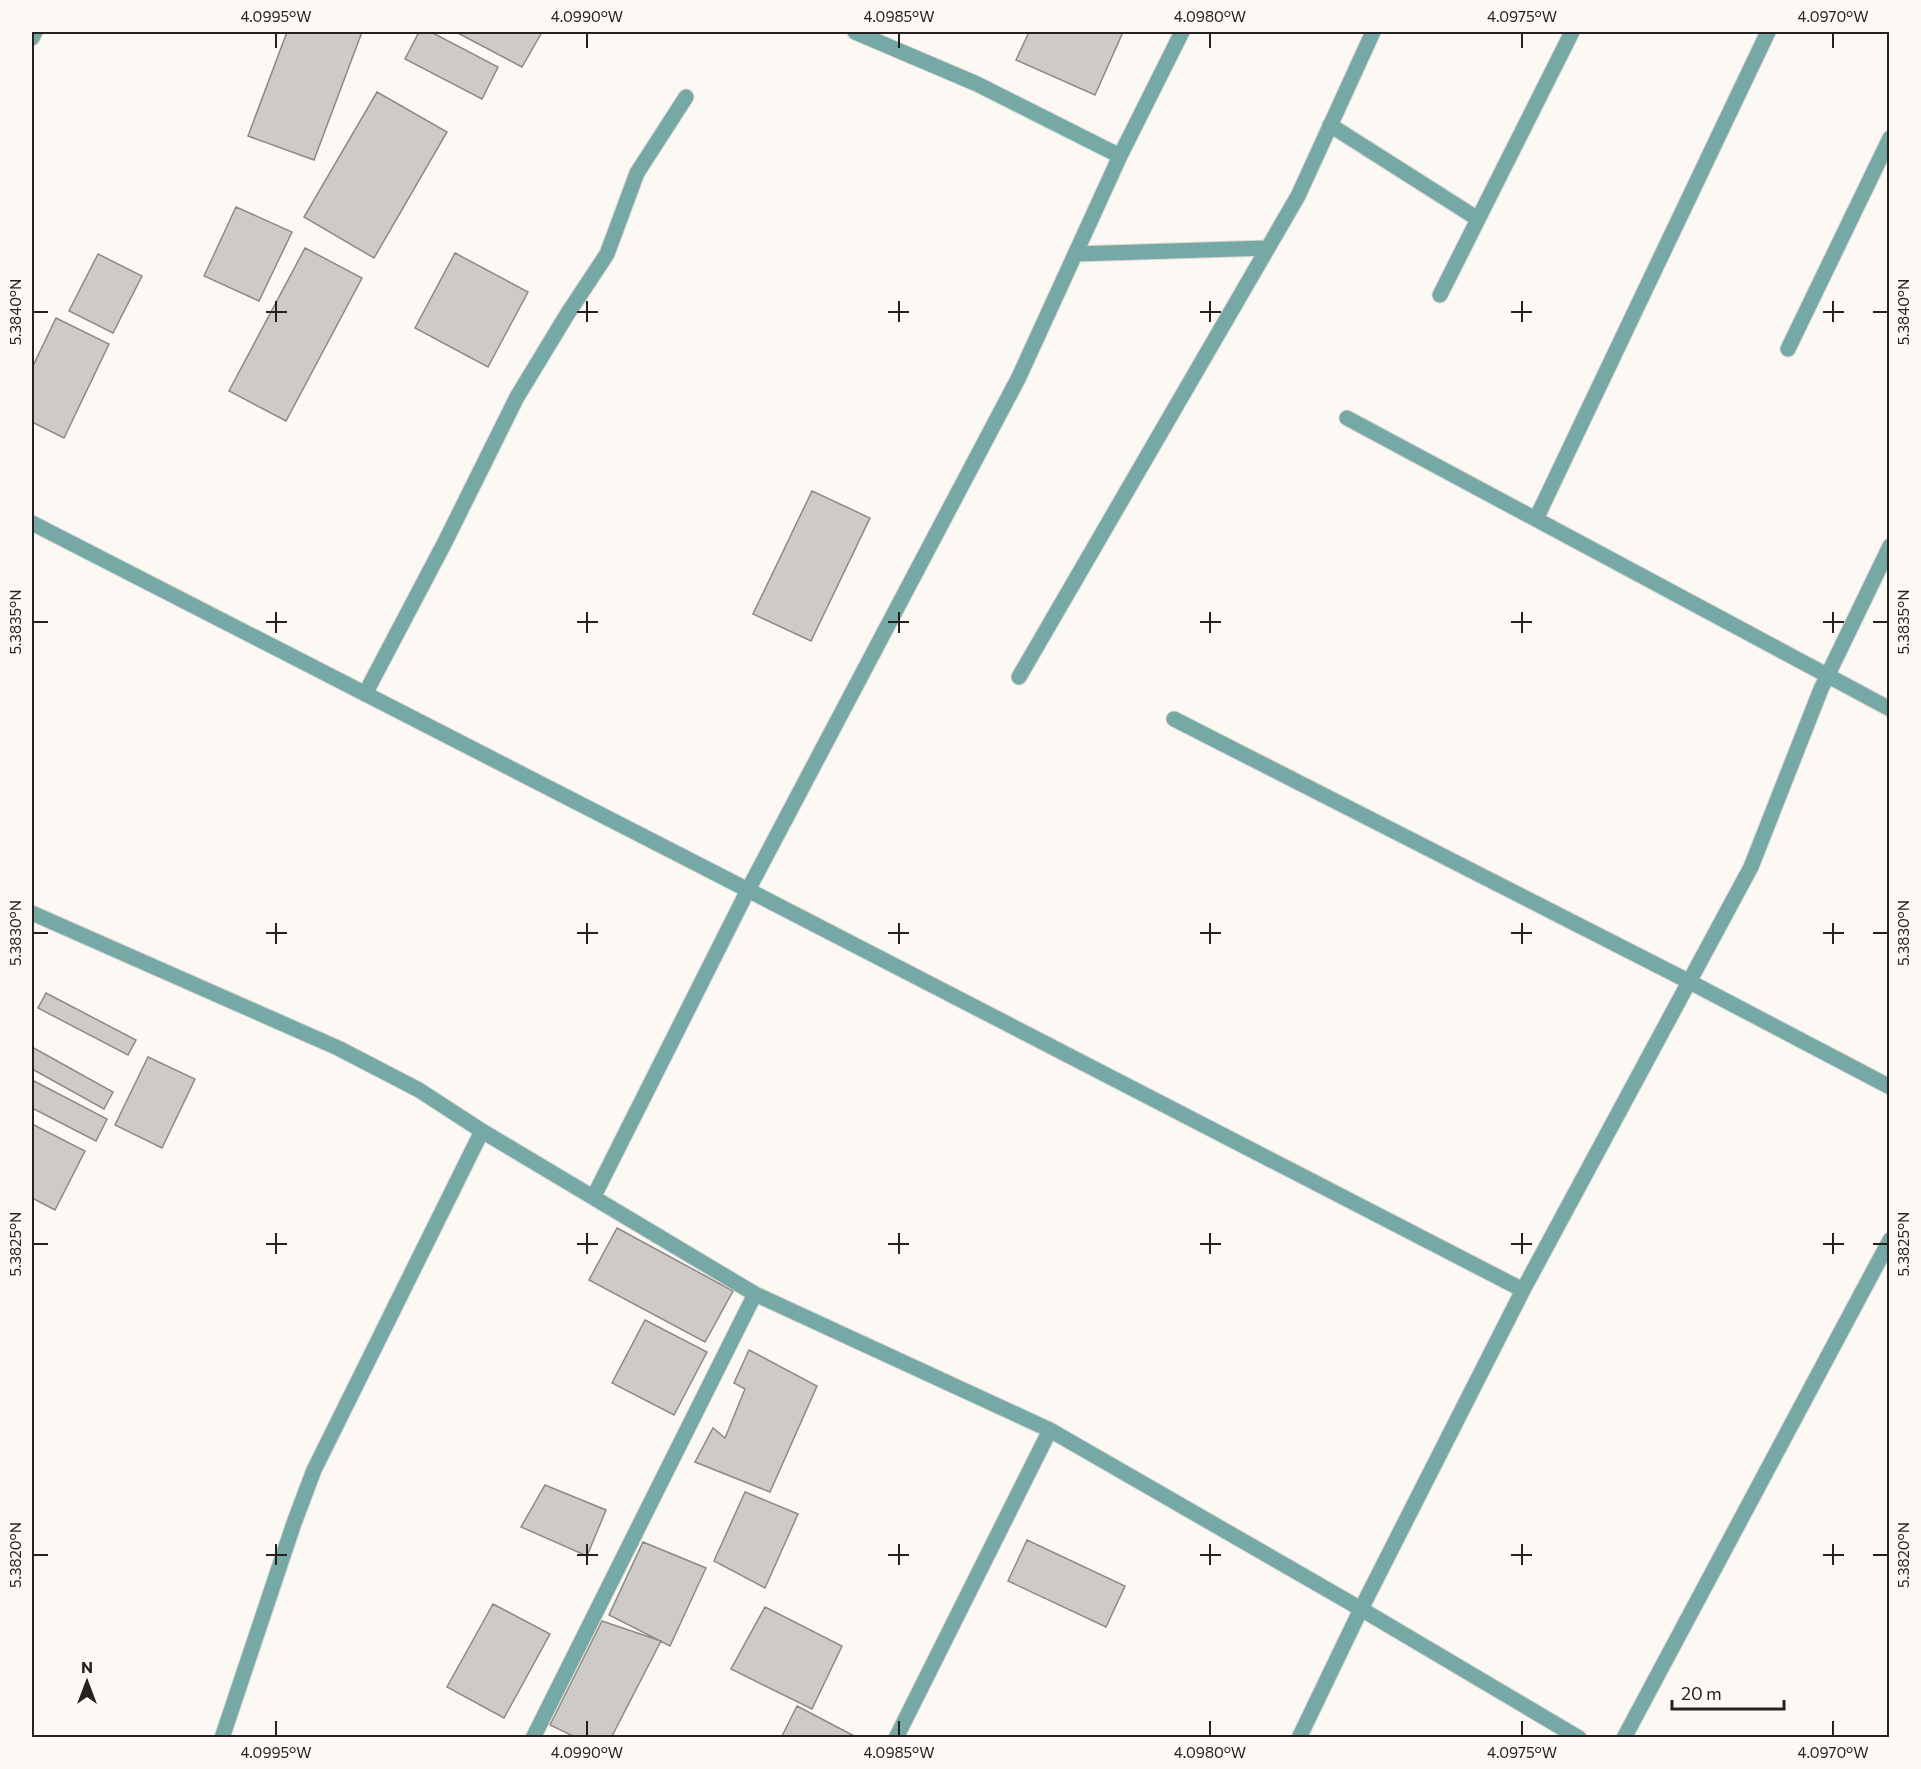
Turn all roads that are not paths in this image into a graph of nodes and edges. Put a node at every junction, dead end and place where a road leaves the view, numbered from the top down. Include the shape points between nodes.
1 (35, 32) edge
2 (855, 32) edge
3 (1182, 32) edge
4 (1373, 32) edge
5 (1572, 32) edge
6 (1767, 32) edge
7 (32, 38) edge
8 (686, 97) dead end
9 (1330, 125) junction
10 (1890, 138) edge
11 (1120, 156) junction
12 (1478, 219) junction
13 (1267, 248) junction
14 (1075, 254) junction
15 (1440, 295) dead end
16 (1788, 350) dead end
17 (1347, 418) dead end
18 (1536, 519) junction
19 (32, 523) edge
20 (1890, 546) edge
21 (1828, 675) junction
22 (1018, 677) dead end
23 (365, 694) junction
24 (1890, 709) edge
25 (1174, 719) dead end
26 (748, 890) junction
27 (32, 913) edge
28 (1690, 982) junction
29 (1890, 1087) edge
30 (482, 1131) junction
31 (594, 1196) junction
32 (1890, 1240) edge
33 (1523, 1290) junction
34 (755, 1294) junction
35 (1050, 1430) junction
36 (1360, 1609) junction
37 (222, 1737) edge
38 (533, 1737) edge
39 (896, 1737) edge
40 (1299, 1737) edge
41 (1579, 1737) edge
42 (1624, 1737) edge

1 - 7 street
2 - 11 street via 977,84
3 - 11 street
4 - 9 street
5 - 12 street
6 - 18 street
8 - 23 street via 637,173 607,254 517,397
9 - 12 street
9 - 13 street via 1298,196
10 - 16 street
11 - 14 street
12 - 15 street
13 - 14 street
13 - 22 street
14 - 26 street via 1019,377
17 - 18 street
18 - 21 street
19 - 23 street
20 - 21 street
21 - 24 street
21 - 28 street via 1751,867
23 - 26 street
25 - 28 street
26 - 31 street
26 - 33 street
27 - 30 street via 338,1048 419,1090
28 - 29 street
28 - 33 street
30 - 31 street
30 - 37 street via 314,1470
31 - 34 street
32 - 42 street
33 - 36 street
34 - 35 street
34 - 38 street
35 - 36 street
35 - 39 street
36 - 40 street
36 - 41 street

